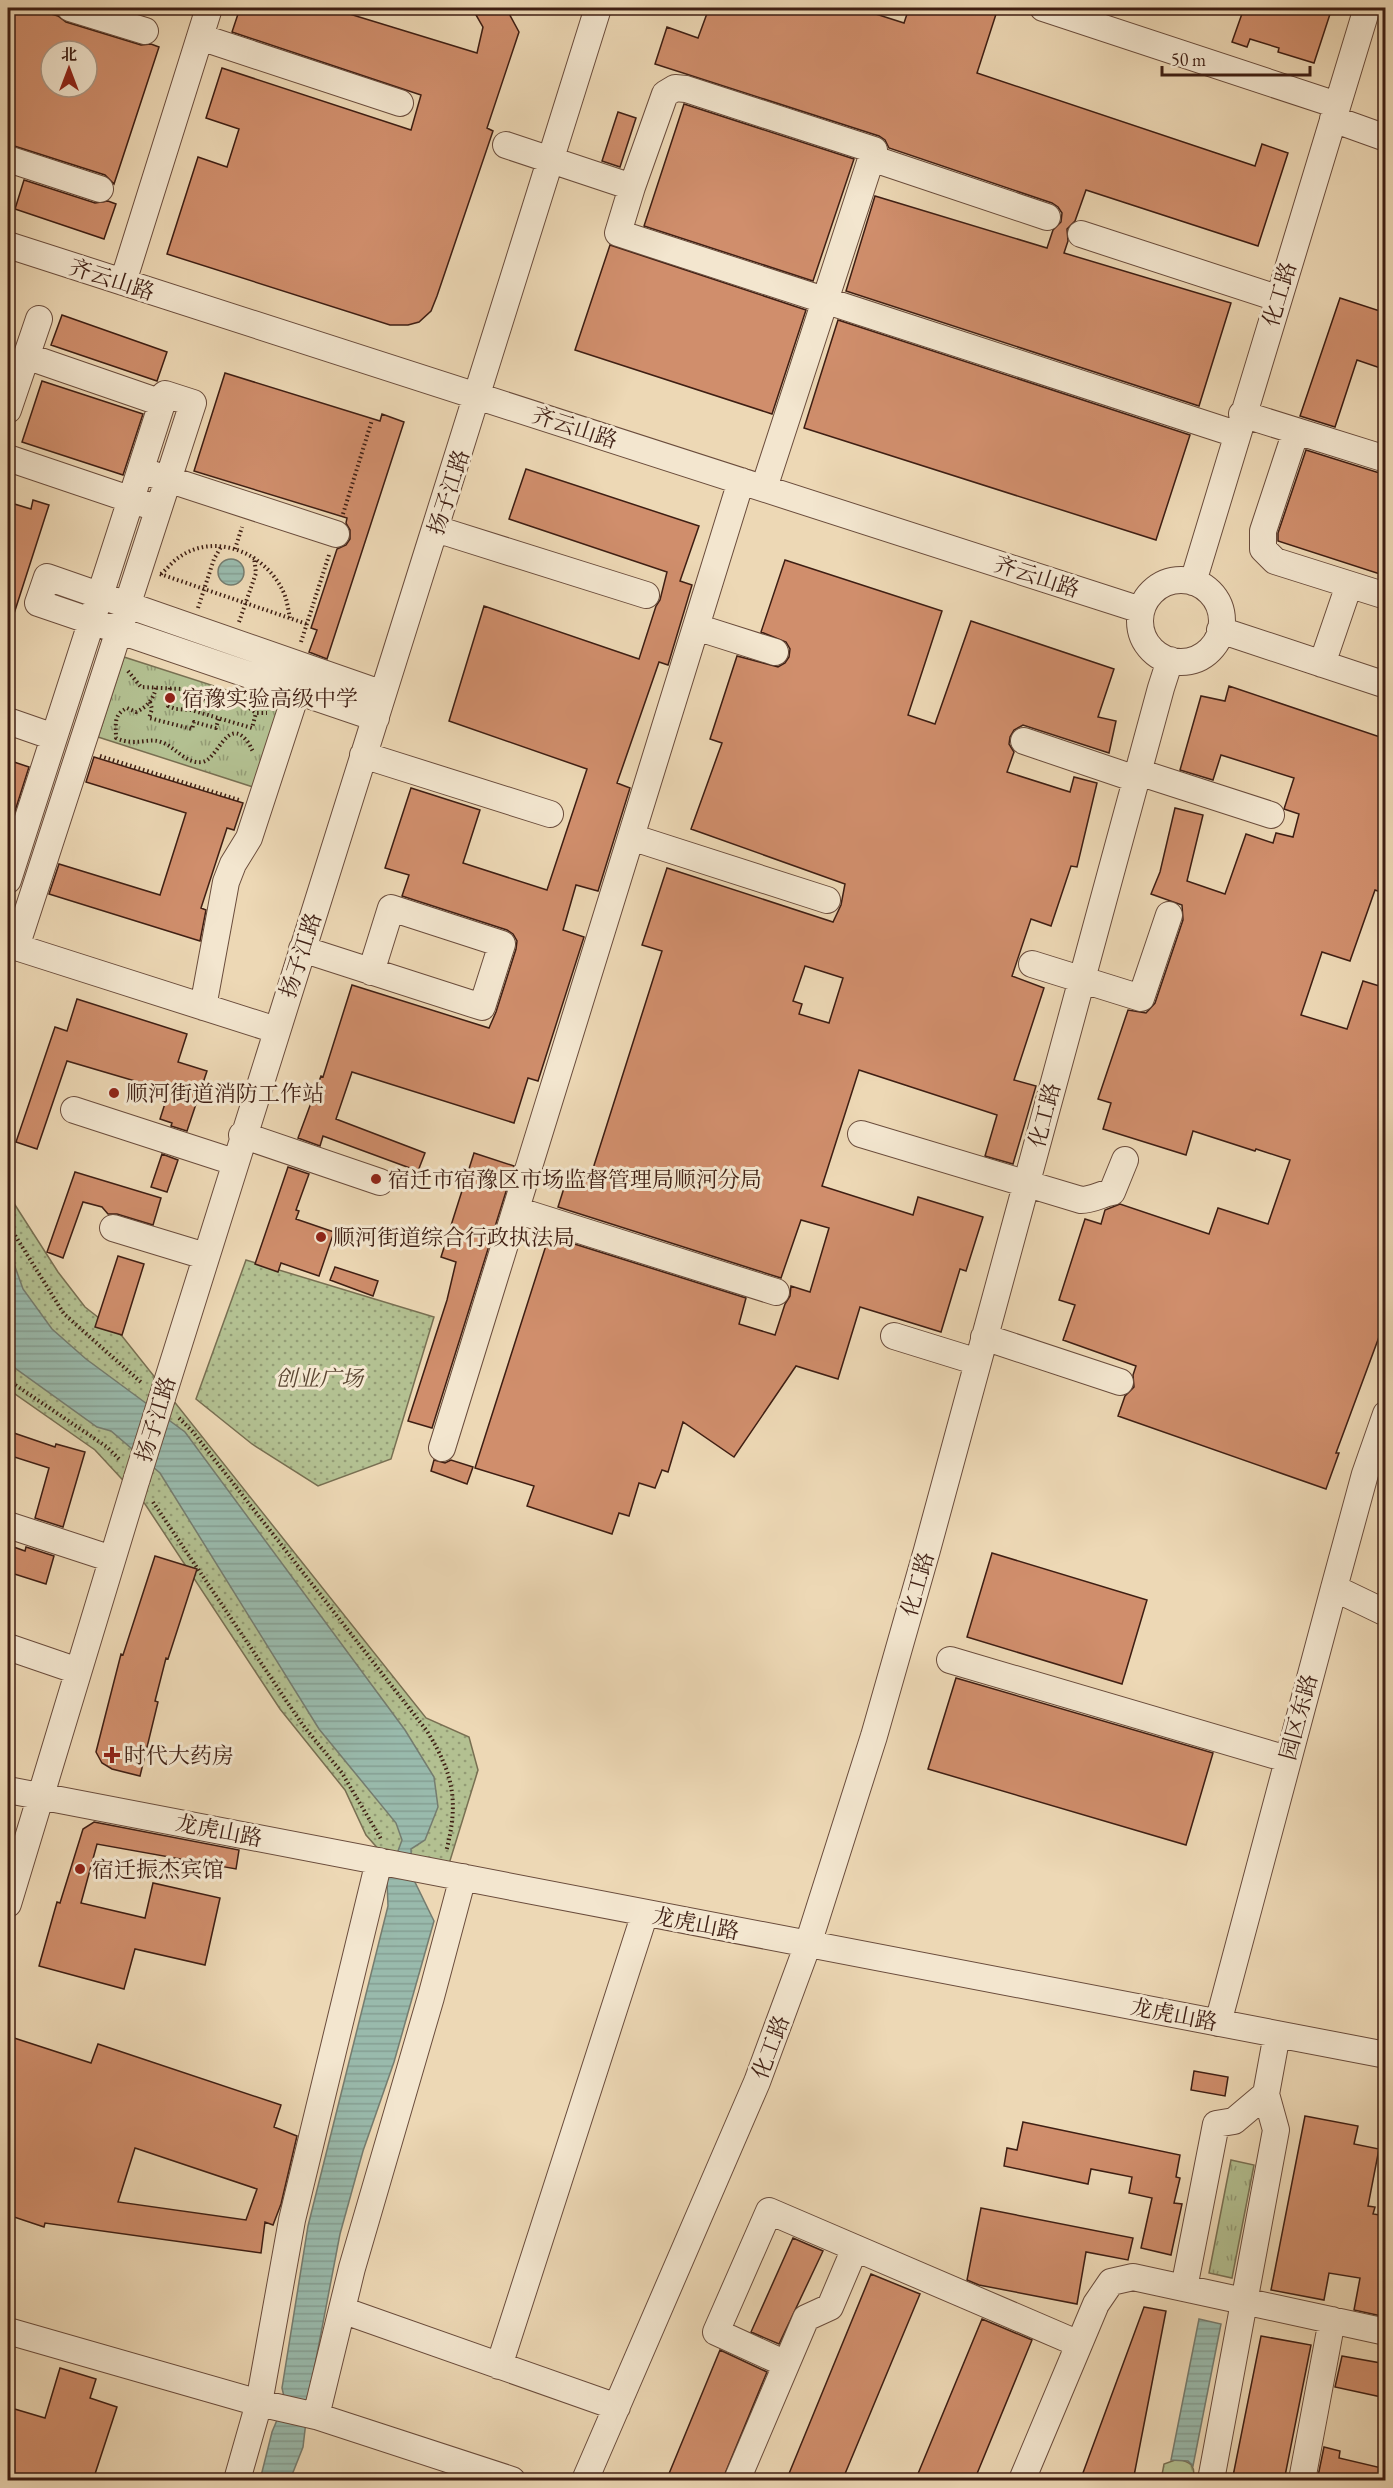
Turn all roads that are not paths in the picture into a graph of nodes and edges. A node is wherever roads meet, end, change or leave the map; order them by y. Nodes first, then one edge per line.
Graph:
1 (70, 8) edge
2 (209, 8) edge
3 (598, 8) edge
4 (1043, 8) edge
5 (1367, 8) edge
6 (145, 32) dead end
7 (200, 37) junction
8 (400, 103) dead end
9 (1335, 112) junction
10 (1386, 138) edge
11 (506, 145) dead end
12 (871, 158) junction
13 (8, 159) edge
14 (551, 160) junction
15 (632, 187) junction
16 (100, 189) dead end
17 (1047, 217) dead end
18 (1081, 234) dead end
19 (8, 245) edge
20 (123, 282) junction
21 (1277, 298) junction
22 (824, 302) junction
23 (39, 319) dead end
24 (26, 356) junction
25 (478, 395) junction
26 (162, 403) junction
27 (8, 410) edge
28 (1239, 424) junction
29 (1296, 431) junction
30 (8, 458) edge
31 (1386, 459) edge
32 (140, 470) junction
33 (168, 479) junction
34 (752, 485) junction
35 (131, 500) junction
36 (158, 509) junction
37 (436, 529) junction
38 (336, 534) dead end
39 (1192, 582) junction
40 (1349, 585) junction
41 (646, 595) dead end
42 (99, 596) junction
43 (1386, 596) edge
44 (127, 605) junction
45 (1141, 610) junction
46 (92, 620) junction
47 (696, 627) junction
48 (1220, 630) junction
49 (115, 642) junction
50 (776, 652) dead end
51 (1170, 660) junction
52 (1322, 664) junction
53 (1386, 685) edge
54 (383, 694) junction
55 (294, 700) junction
56 (375, 718) junction
57 (8, 721) edge
58 (54, 737) junction
59 (1024, 741) dead end
60 (363, 755) junction
61 (1137, 776) junction
62 (550, 814) dead end
63 (1271, 815) dead end
64 (631, 837) junction
65 (8, 880) edge
66 (827, 900) dead end
67 (1169, 915) dead end
68 (12, 939) edge
69 (302, 949) junction
70 (1032, 964) dead end
71 (371, 972) junction
72 (1082, 980) junction
73 (203, 1007) junction
74 (276, 1030) junction
75 (74, 1110) dead end
76 (861, 1134) dead end
77 (242, 1135) junction
78 (1125, 1160) dead end
79 (234, 1162) junction
80 (380, 1182) dead end
81 (1026, 1183) junction
82 (516, 1210) junction
83 (113, 1228) dead end
84 (205, 1256) junction
85 (776, 1292) dead end
86 (894, 1336) dead end
87 (984, 1337) junction
88 (978, 1362) junction
89 (1120, 1382) dead end
90 (1386, 1414) edge
91 (442, 1448) dead end
92 (8, 1525) edge
93 (112, 1559) junction
94 (1334, 1588) junction
95 (1386, 1613) edge
96 (8, 1647) edge
97 (950, 1660) dead end
98 (78, 1671) junction
99 (1287, 1759) junction
100 (8, 1790) edge
101 (40, 1795) junction
102 (379, 1861) junction
103 (451, 1875) junction
104 (8, 1904) edge
105 (645, 1913) junction
106 (808, 1944) junction
107 (1218, 2023) junction
108 (1277, 2034) junction
109 (1386, 2055) edge
110 (1266, 2094) junction
111 (855, 2248) junction
112 (1184, 2288) junction
113 (1243, 2301) junction
114 (342, 2310) junction
115 (1332, 2320) junction
116 (8, 2331) edge
117 (1386, 2332) edge
118 (1079, 2344) junction
119 (786, 2364) junction
120 (500, 2366) junction
121 (259, 2403) junction
122 (617, 2407) junction
123 (316, 2416) junction
124 (237, 2481) edge
125 (512, 2481) edge
126 (585, 2481) edge
127 (737, 2481) edge
128 (1022, 2481) edge
129 (1211, 2481) edge
130 (1302, 2481) edge

1 - 6 street
2 - 7 street
3 - 14 street, 扬子江路
4 - 9 street
5 - 9 street, 化工路
7 - 8 street
7 - 20 street
9 - 10 street
9 - 21 street, 化工路
11 - 14 street
12 - 15 street
12 - 17 street
12 - 22 street
13 - 16 street
14 - 15 street
14 - 25 street, 扬子江路
15 - 22 street
18 - 21 street
19 - 20 street, 齐云山路
20 - 25 street, 齐云山路
21 - 28 street, 化工路
22 - 28 street
22 - 34 street
23 - 24 street
24 - 26 street
24 - 27 street
25 - 34 street, 齐云山路
25 - 37 street, 扬子江路
26 - 32 street
26 - 33 street
28 - 29 street
28 - 39 street, 化工路
29 - 31 street
29 - 40 street
30 - 35 street
32 - 33 street
32 - 35 street
33 - 36 street
33 - 38 street
34 - 45 street, 齐云山路
34 - 47 street
35 - 36 street
35 - 42 street
36 - 44 street
37 - 41 street
37 - 54 street, 扬子江路
39 - 45 street
39 - 48 street
40 - 43 street
40 - 52 street
42 - 44 street
42 - 46 street
42 - 46 street
44 - 49 street
44 - 54 street
45 - 51 street
46 - 49 street
46 - 58 street
47 - 50 street
47 - 64 street
48 - 51 street
48 - 52 street
49 - 55 street
49 - 68 street
51 - 61 street, 化工路
52 - 53 street
54 - 56 street, 扬子江路
55 - 56 street
55 - 73 street
56 - 60 street, 扬子江路
57 - 58 street
58 - 65 street
59 - 61 street
60 - 62 street
60 - 69 street, 扬子江路
61 - 63 street
61 - 72 street, 化工路
64 - 66 street
64 - 82 street
67 - 72 street
68 - 73 street
69 - 71 street
69 - 74 street, 扬子江路
70 - 72 street
71 - 71 street
72 - 81 street, 化工路
73 - 74 street
74 - 77 street, 扬子江路
75 - 79 street
76 - 81 street
77 - 79 street, 扬子江路
77 - 80 street
78 - 81 street
79 - 84 street, 扬子江路
81 - 87 street, 化工路
82 - 85 street
82 - 91 street
83 - 84 street
84 - 93 street, 扬子江路, bridge
86 - 88 street
87 - 88 street, 化工路
87 - 89 street
88 - 106 street, 化工路
90 - 94 street, 园区东路
92 - 93 street
93 - 98 street, 扬子江路
94 - 95 street
94 - 99 street, 园区东路
96 - 98 street
97 - 99 street
98 - 101 street, 扬子江路
99 - 107 street, 园区东路
100 - 101 street, 龙虎山路
101 - 102 street, 龙虎山路
101 - 104 street, 扬子江路
102 - 103 street, 龙虎山路
102 - 121 street
103 - 105 street, 龙虎山路
103 - 114 street
105 - 106 street, 龙虎山路
105 - 120 street
106 - 107 street, 龙虎山路
106 - 122 street, 化工路
107 - 108 street, 龙虎山路
108 - 109 street, 龙虎山路
108 - 110 street
110 - 112 street
110 - 113 street
111 - 118 street
111 - 119 street
111 - 119 street
112 - 113 street
112 - 118 street
113 - 115 street
113 - 129 street
114 - 120 street
114 - 123 street
115 - 117 street
115 - 130 street
116 - 121 street
118 - 128 street
119 - 127 street
120 - 122 street
121 - 123 street
121 - 124 street
122 - 126 street, 化工路
123 - 125 street

